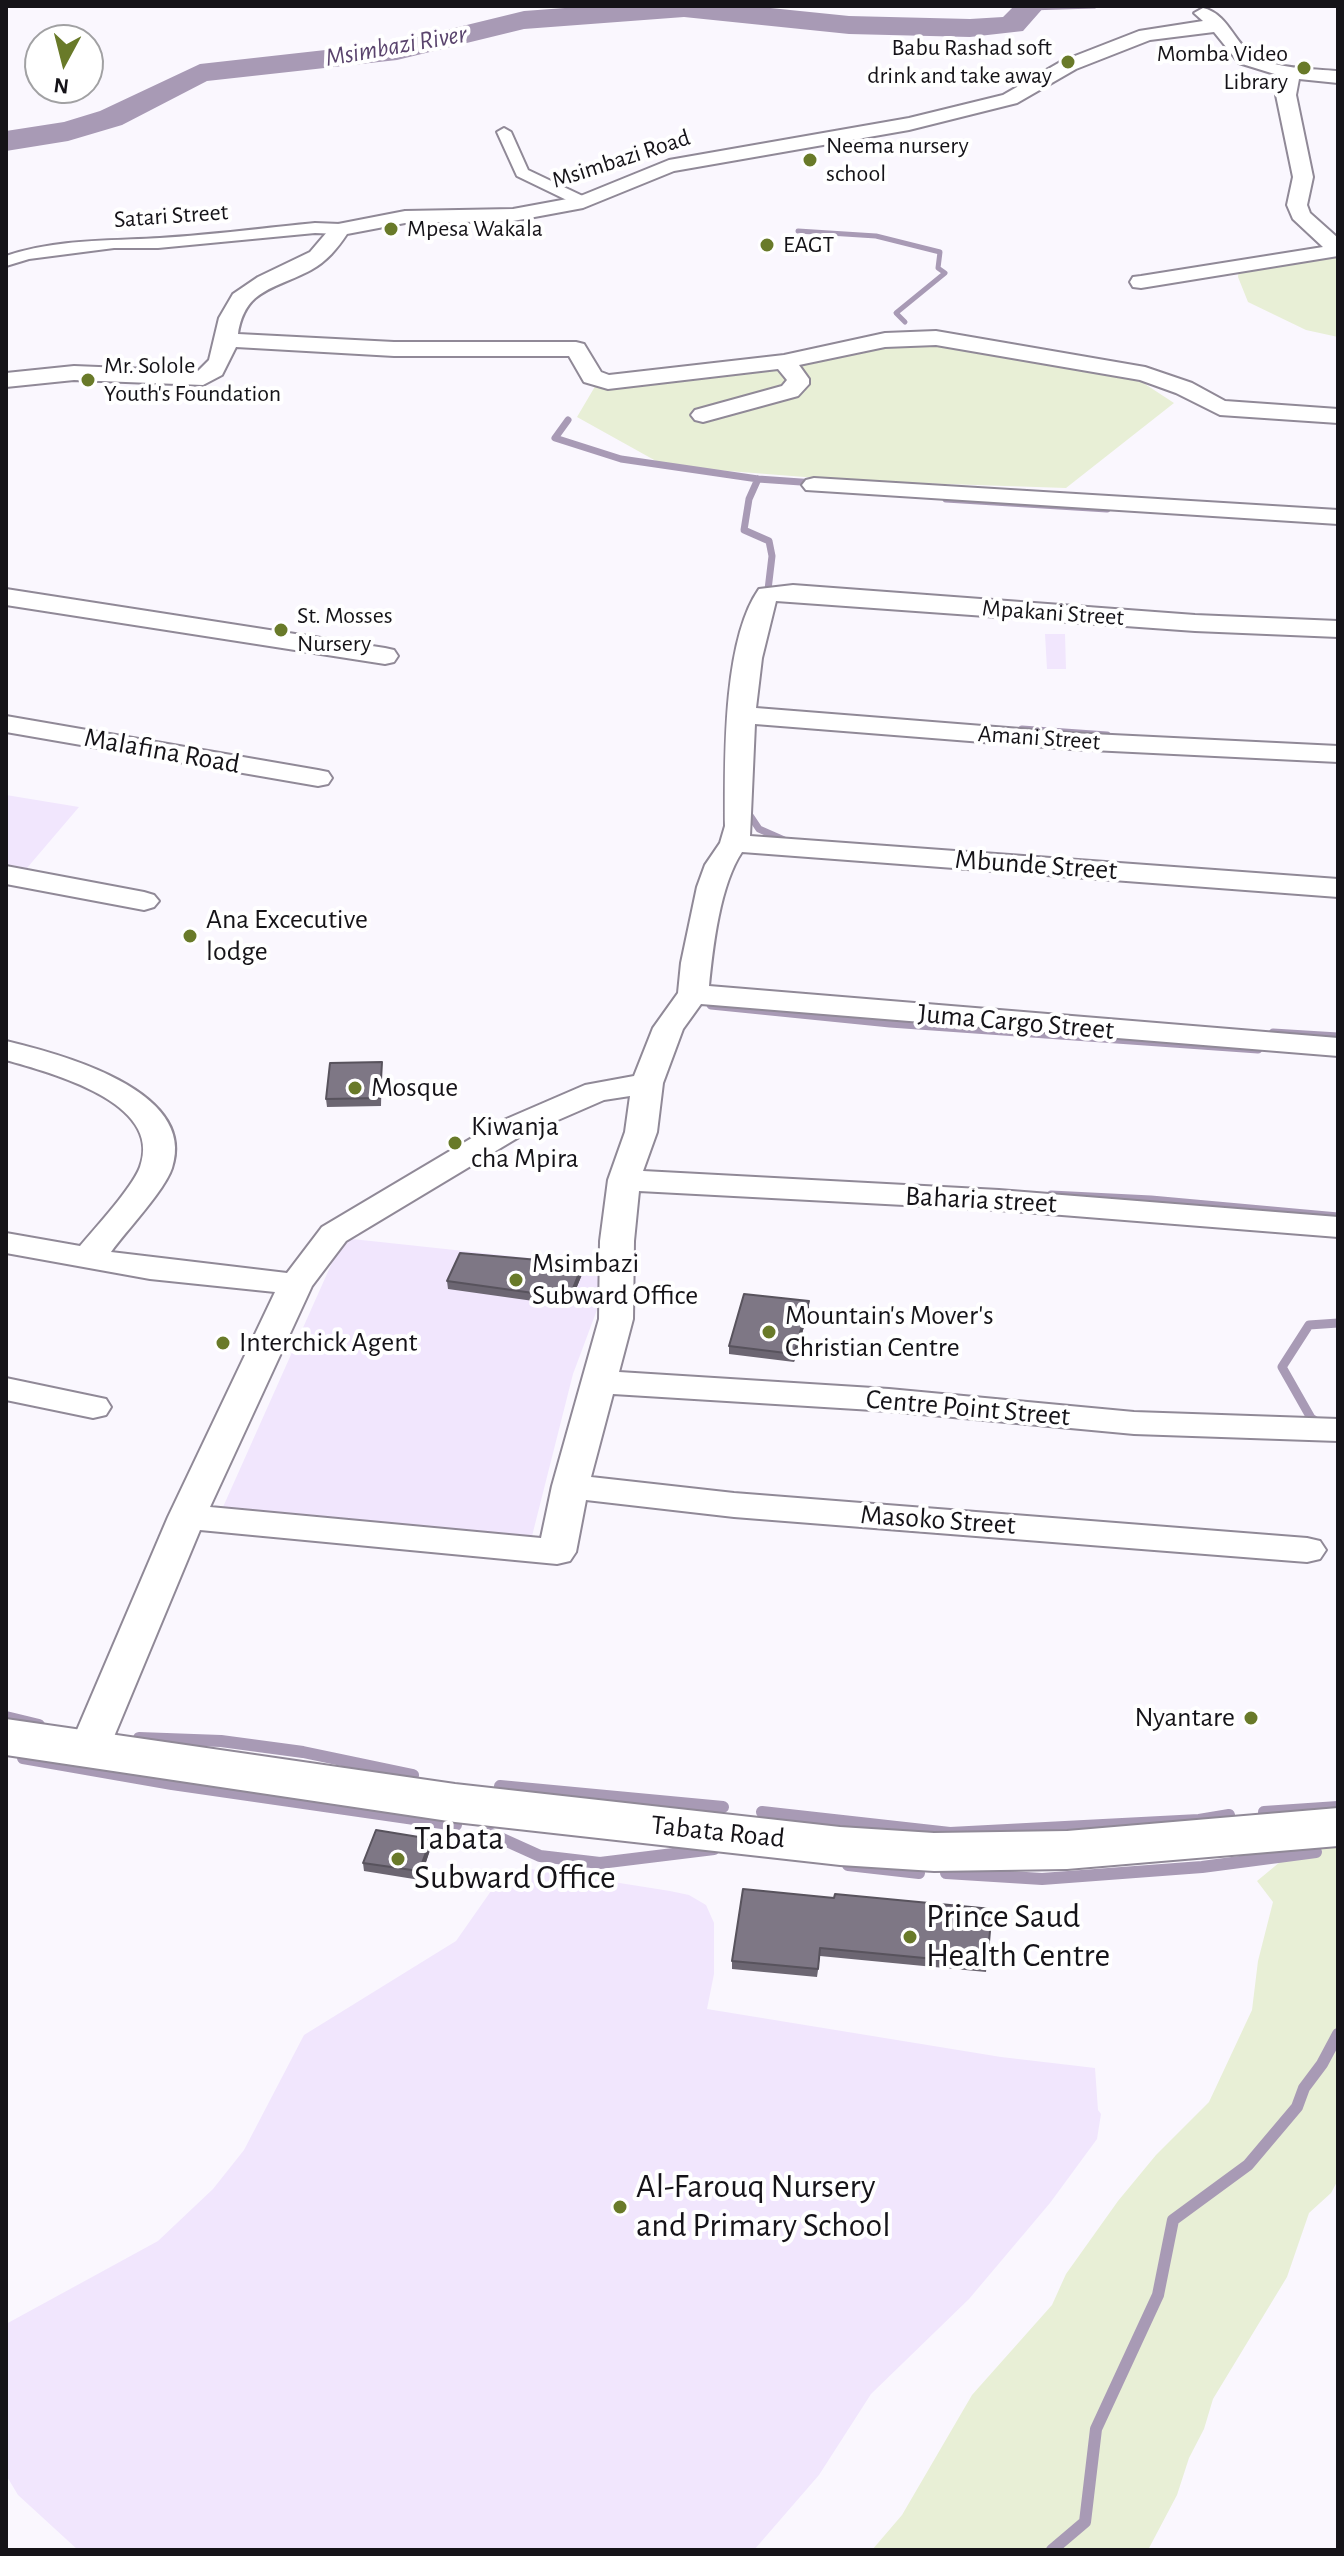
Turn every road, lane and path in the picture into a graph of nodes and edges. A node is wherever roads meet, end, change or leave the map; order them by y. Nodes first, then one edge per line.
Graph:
1 (1184, 6) edge
2 (1217, 26) junction
3 (1291, 73) junction
4 (1338, 77) edge
5 (504, 132) dead end
6 (583, 202) junction
7 (340, 229) junction
8 (1338, 250) edge
9 (6, 261) edge
10 (1141, 282) dead end
11 (229, 340) junction
12 (784, 362) junction
13 (6, 380) edge
14 (703, 415) dead end
15 (1338, 416) edge
16 (814, 485) dead end
17 (1338, 517) edge
18 (6, 597) edge
19 (1338, 629) edge
20 (385, 656) dead end
21 (740, 715) junction
22 (6, 724) edge
23 (1338, 754) edge
24 (318, 778) dead end
25 (734, 843) junction
26 (6, 875) edge
27 (1338, 888) edge
28 (144, 901) dead end
29 (693, 994) junction
30 (1338, 1047) edge
31 (6, 1050) edge
32 (647, 1083) junction
33 (624, 1180) junction
34 (1338, 1227) edge
35 (6, 1243) edge
36 (88, 1259) junction
37 (296, 1284) junction
38 (598, 1382) junction
39 (6, 1389) edge
40 (93, 1407) dead end
41 (1338, 1430) edge
42 (570, 1486) junction
43 (187, 1517) junction
44 (1307, 1550) dead end
45 (6, 1737) edge
46 (88, 1751) junction
47 (1338, 1827) edge

1 - 2 street
2 - 3 street
2 - 6 street, Msimbazi Road
3 - 4 street
3 - 8 street
5 - 6 street
6 - 7 street, Msimbazi Road
7 - 9 street, Satari Street
7 - 11 street
8 - 10 street
11 - 12 street
11 - 13 street
12 - 14 street
12 - 15 street
16 - 17 street
18 - 20 street
19 - 21 street, Mpakani Street
21 - 23 street, Amani Street
21 - 25 street
22 - 24 street, Malafina Road
25 - 27 street, Mbunde Street
25 - 29 street
26 - 28 street
29 - 30 street, Juma Cargo Street
29 - 32 street
31 - 36 street
32 - 33 street
32 - 37 street
33 - 34 street, Baharia street
33 - 38 street
35 - 36 street
36 - 37 street
37 - 43 street
38 - 41 street, Centre Point Street
38 - 42 street
39 - 40 street
42 - 43 street
42 - 44 street, Masoko Street
43 - 46 street
45 - 46 main road, Tabata Road
46 - 47 main road, Tabata Road

